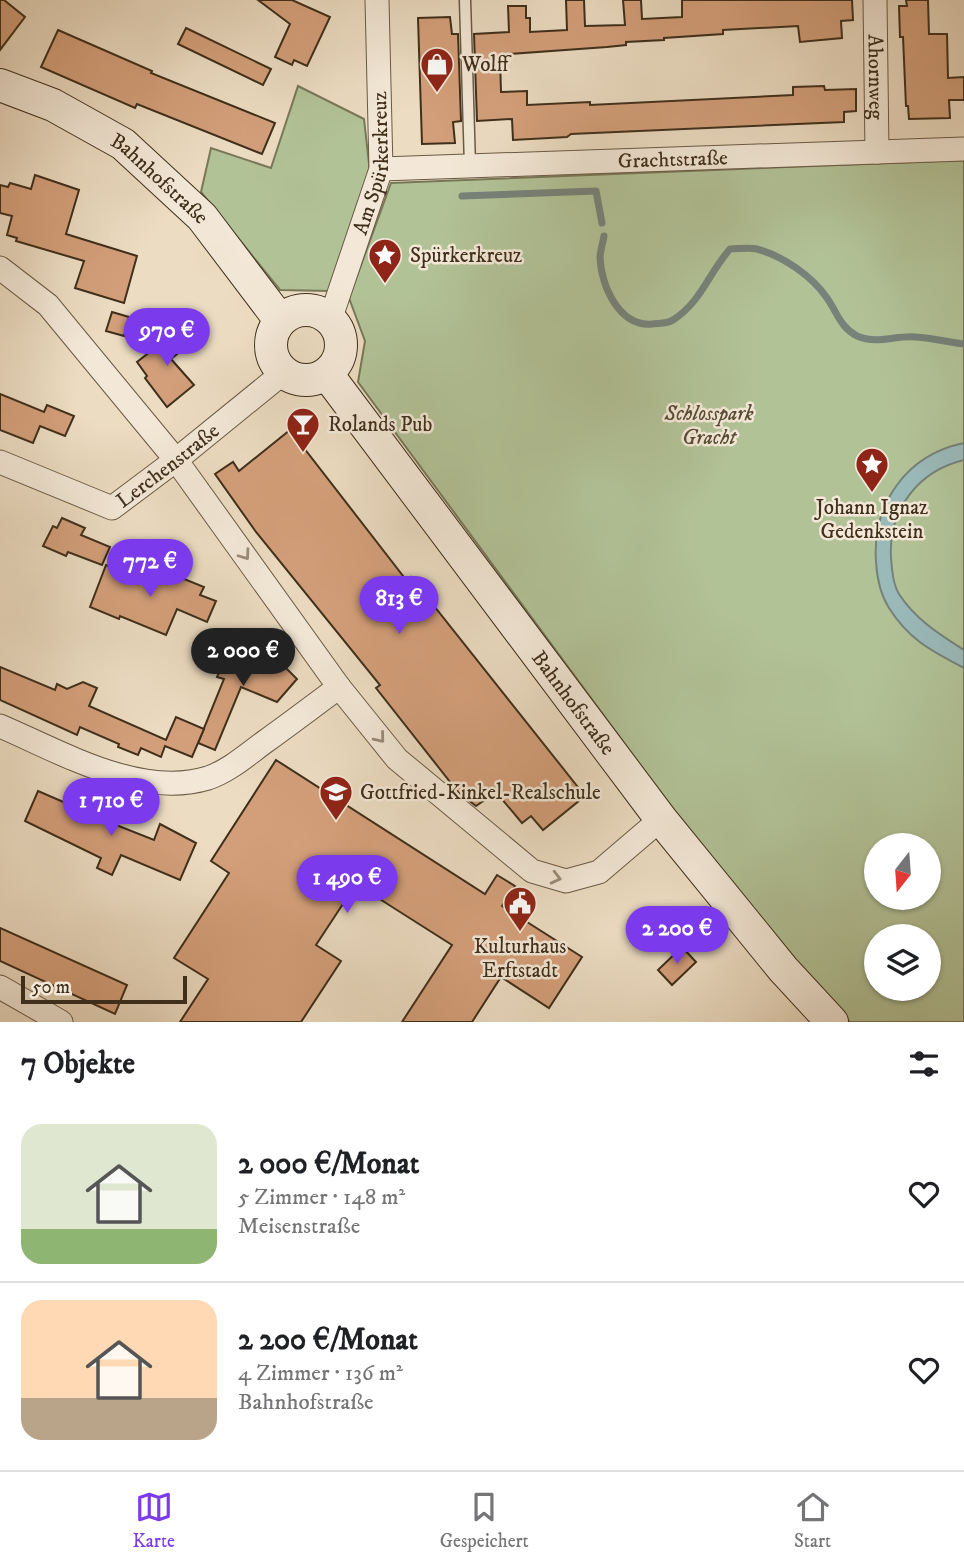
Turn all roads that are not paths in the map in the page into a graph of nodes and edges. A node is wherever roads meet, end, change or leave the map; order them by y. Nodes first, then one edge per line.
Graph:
1 (377, 0) edge
2 (465, 0) edge
3 (875, 0) edge
4 (0, 85) edge
5 (964, 149) edge
6 (877, 152) junction
7 (470, 166) junction
8 (381, 169) junction
9 (0, 268) edge
10 (280, 320) junction
11 (330, 320) junction
12 (283, 373) junction
13 (327, 373) junction
14 (176, 460) junction
15 (0, 462) edge
16 (339, 687) junction
17 (0, 726) edge
18 (662, 819) junction
19 (0, 987) edge
20 (61, 1022) edge
21 (832, 1022) edge

1 - 8 street, Am Spürkerkreuz
2 - 7 lane
3 - 6 street, Ahornweg
4 - 10 street, Bahnhofstraße
5 - 6 street, Grachtstraße
6 - 7 street, Grachtstraße
7 - 8 street, Grachtstraße
8 - 11 street, Am Spürkerkreuz
9 - 14 street
10 - 11 street
10 - 12 street
11 - 13 street
12 - 13 street
12 - 14 street, Lerchenstraße
13 - 18 street, Bahnhofstraße
14 - 15 street, Lerchenstraße
14 -> 16 street
16 - 17 street
16 -> 18 street
18 - 21 street, Bahnhofstraße
19 - 20 street

